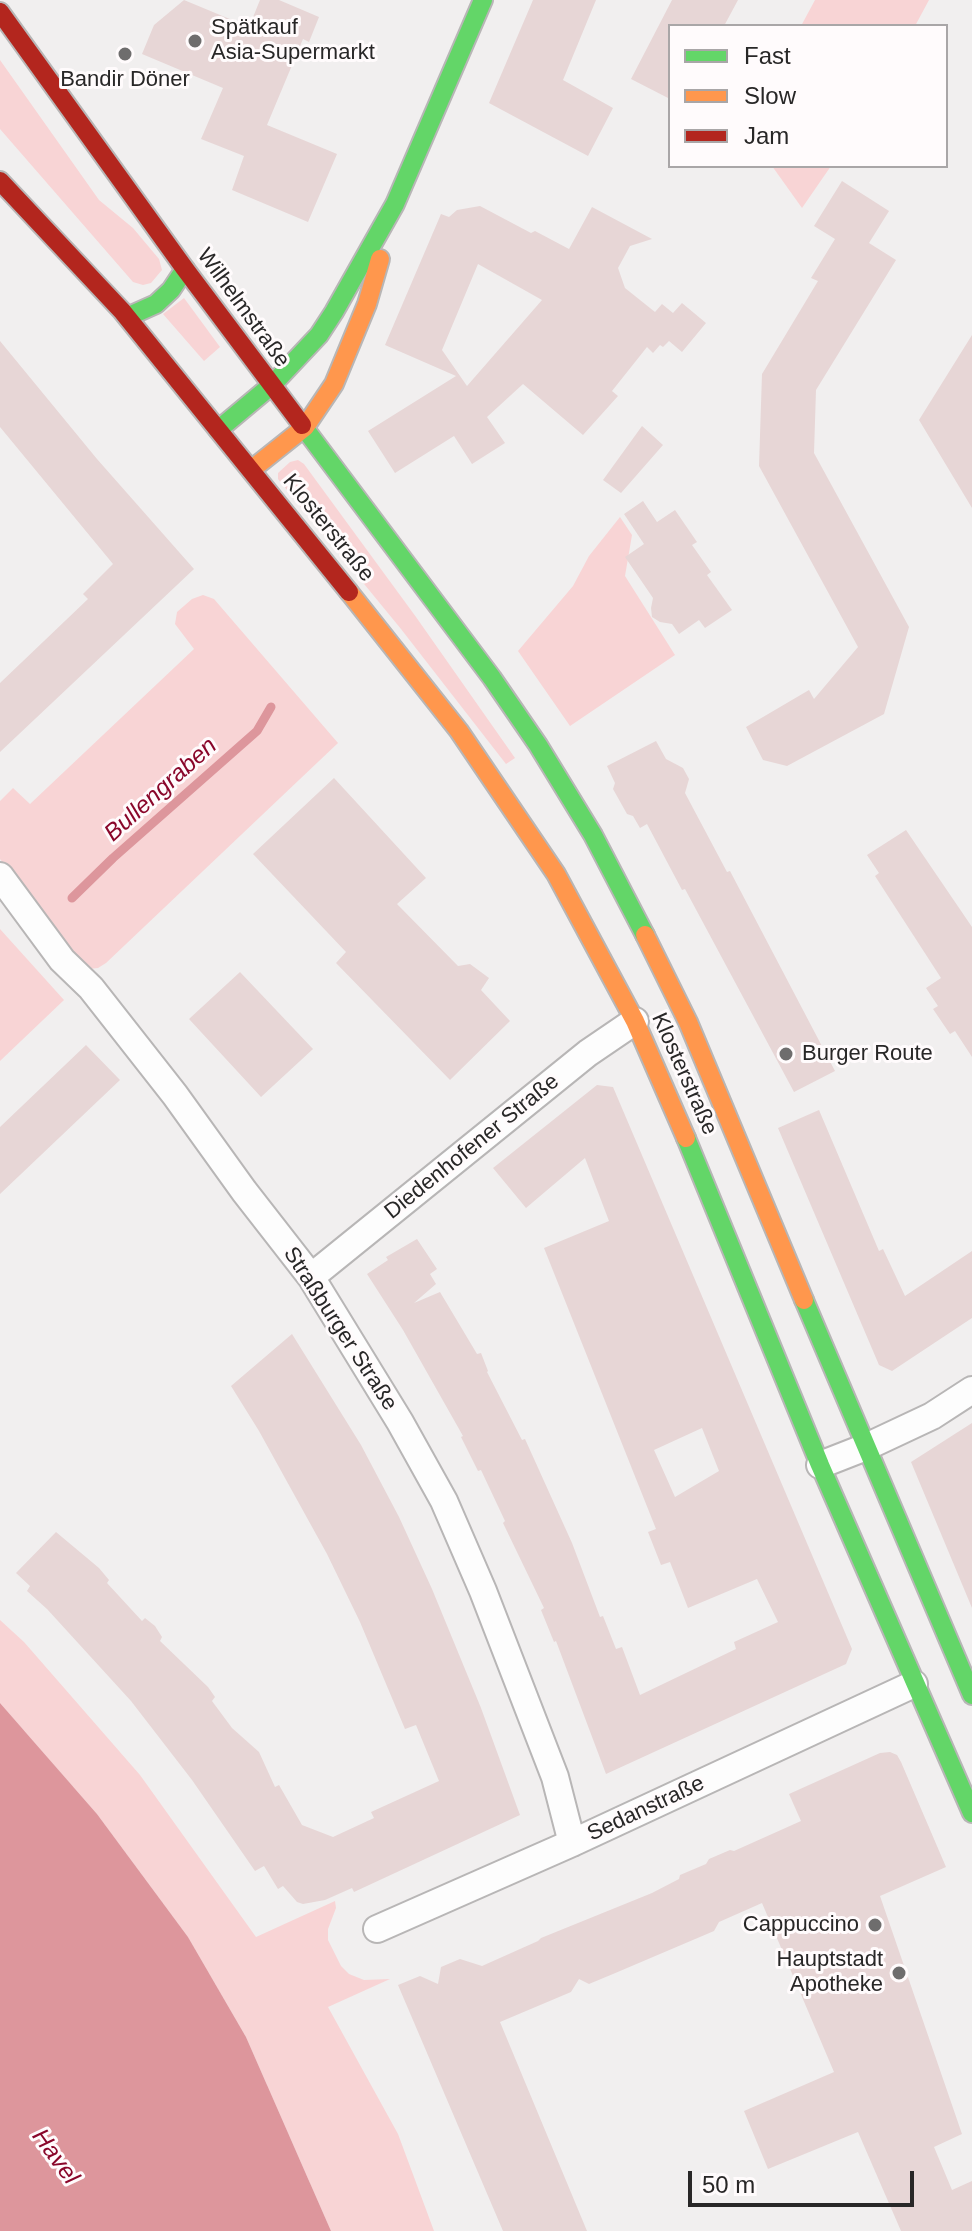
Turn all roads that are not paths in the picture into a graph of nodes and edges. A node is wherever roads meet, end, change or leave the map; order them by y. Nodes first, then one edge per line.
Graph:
1 (483, 0) edge
2 (0, 12) edge
3 (0, 181) edge
4 (395, 204) junction
5 (185, 269) junction
6 (127, 317) junction
7 (273, 384) junction
8 (305, 427) junction
9 (218, 430) junction
10 (251, 470) junction
11 (0, 876) edge
12 (635, 1021) junction
13 (311, 1277) junction
14 (972, 1390) edge
15 (866, 1447) junction
16 (820, 1465) junction
17 (914, 1684) junction
18 (972, 1695) edge
19 (972, 1813) edge
20 (572, 1843) junction
21 (377, 1929) dead end

1 - 4 main road
2 - 5 main road, Wilhelmstraße
3 - 6 main road
4 - 7 main road
4 - 8 main road
5 - 6 main road
5 - 7 main road, Wilhelmstraße
6 - 9 main road
7 - 8 main road, Klosterstraße
7 - 9 main road, Wilhelmstraße
8 - 10 main road
8 - 15 main road, Klosterstraße
9 - 10 main road, Klosterstraße
10 - 12 main road, Klosterstraße
11 - 13 street, Straßburger Straße
12 - 13 street, Diedenhofener Straße
12 - 16 main road, Klosterstraße
13 - 20 street, Straßburger Straße
14 - 15 street
15 - 16 street
15 - 18 main road, Klosterstraße
16 - 17 main road, Klosterstraße
17 - 19 main road, Klosterstraße
17 - 20 street, Sedanstraße
20 - 21 street, Sedanstraße

